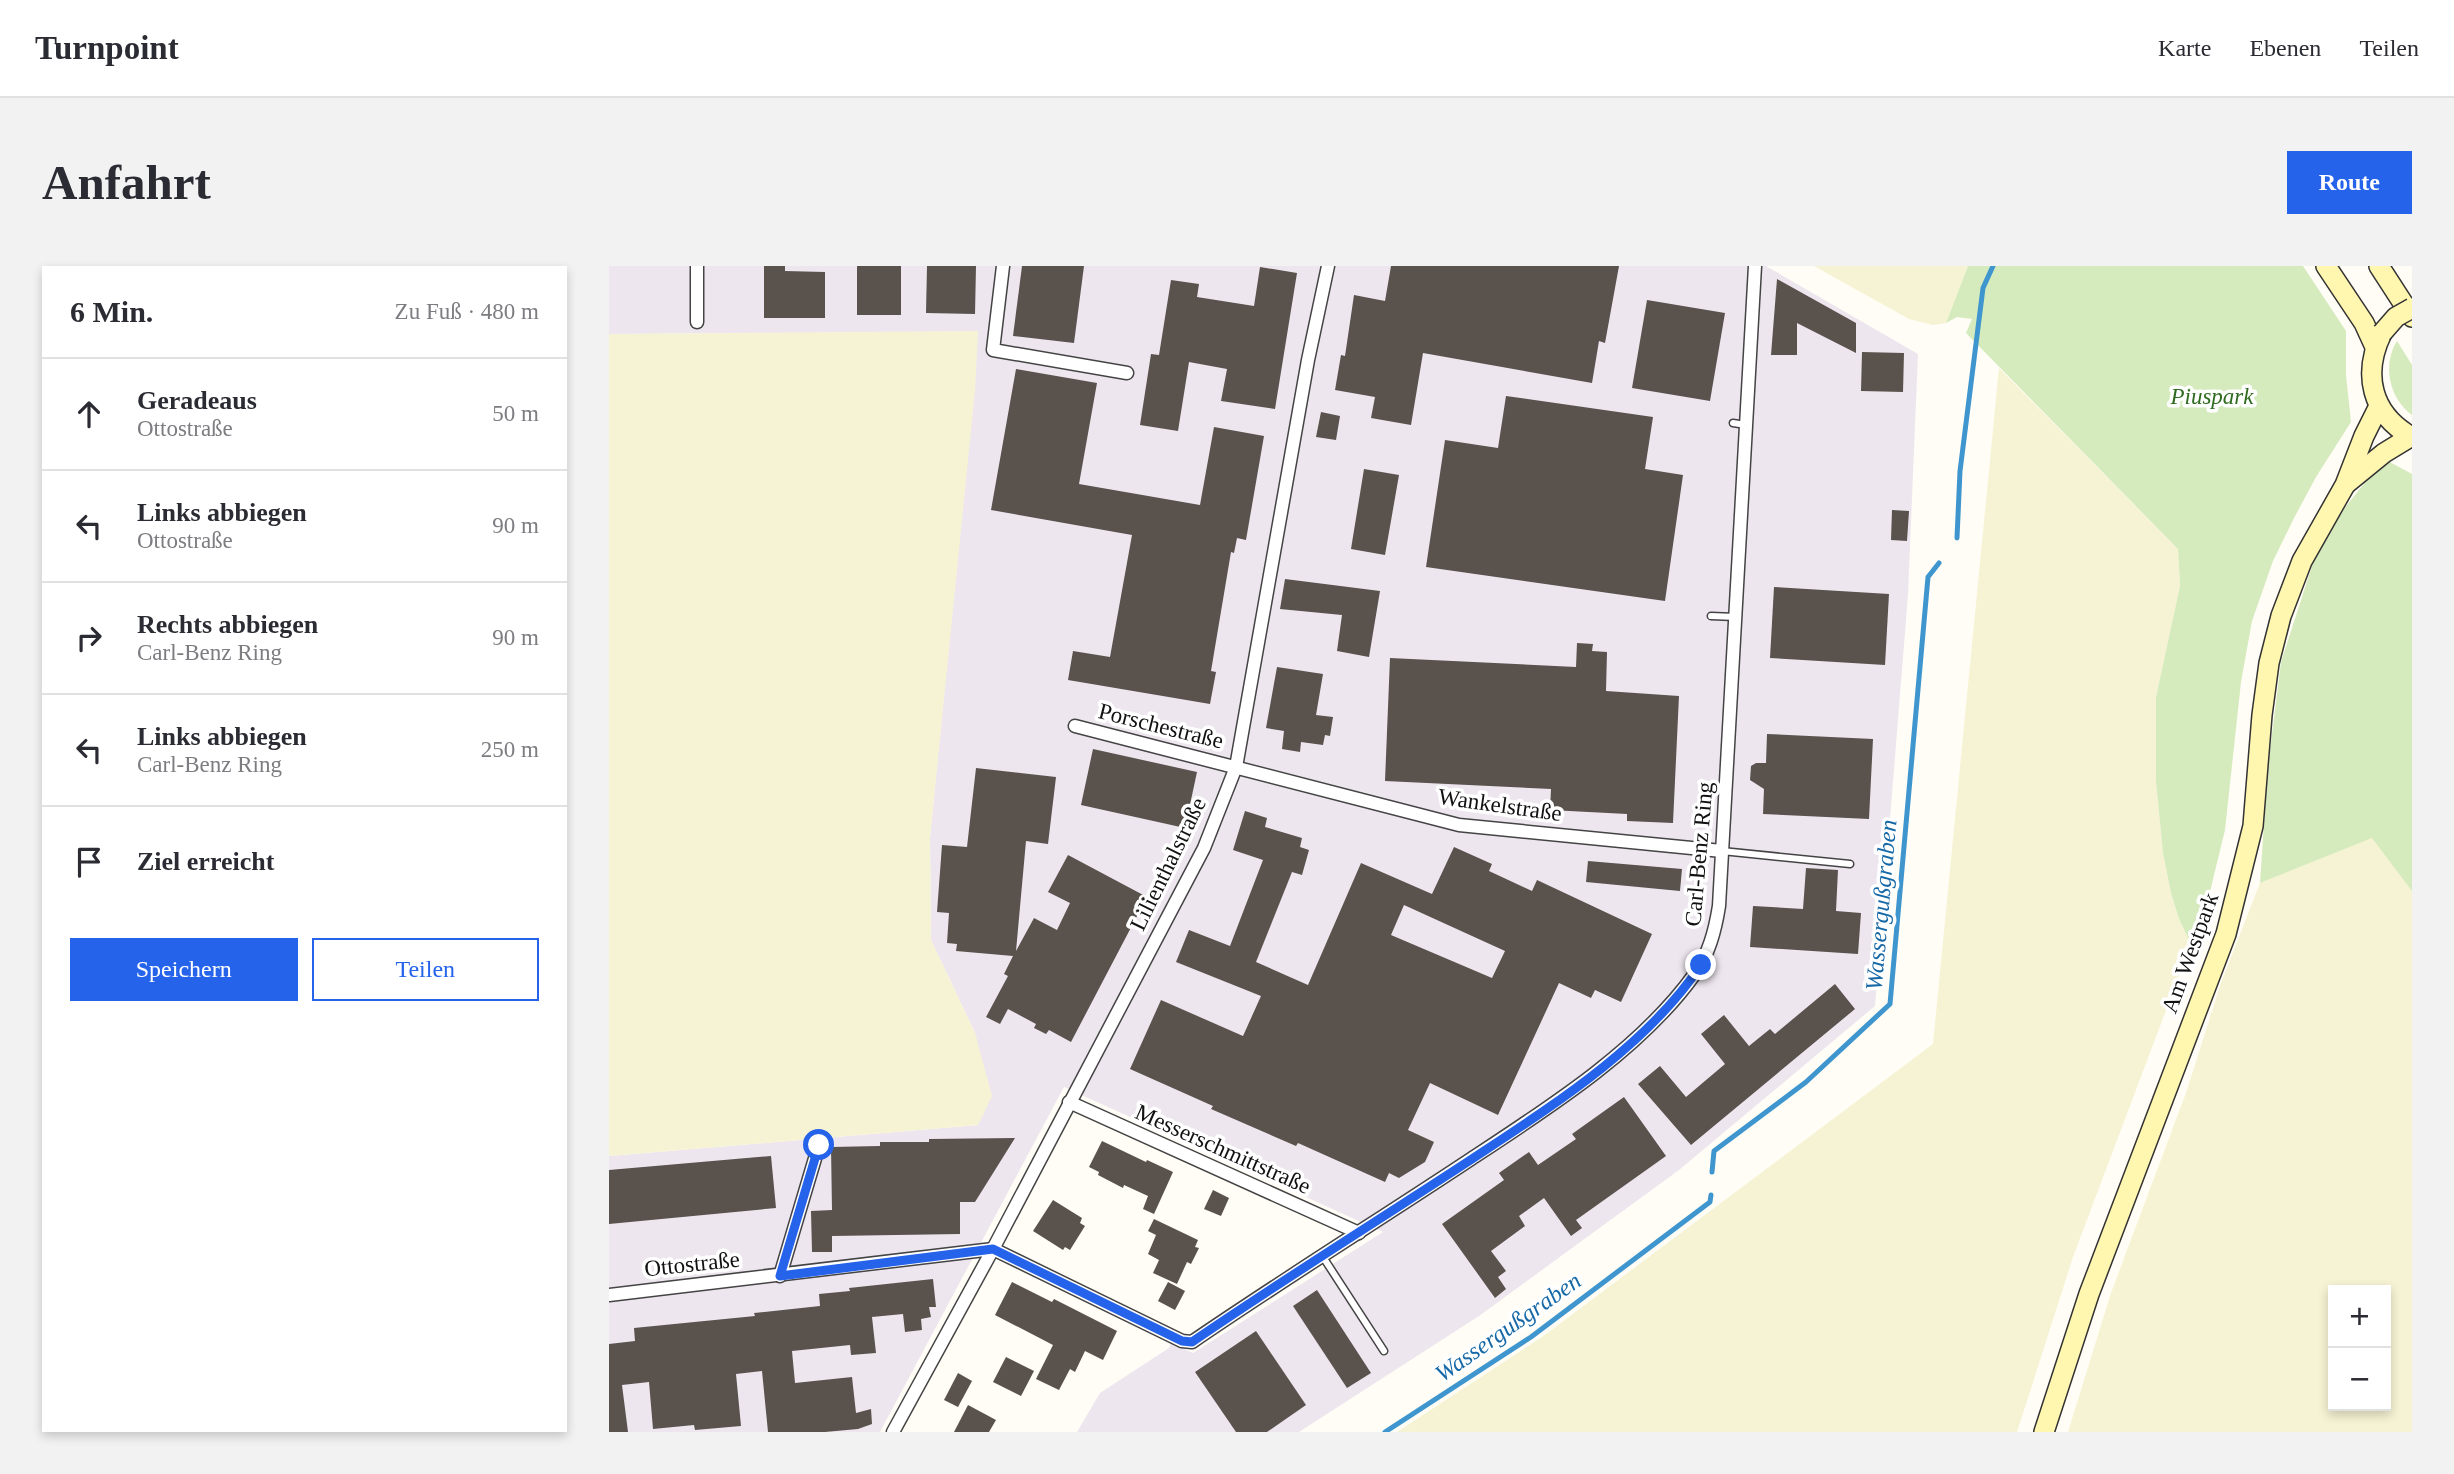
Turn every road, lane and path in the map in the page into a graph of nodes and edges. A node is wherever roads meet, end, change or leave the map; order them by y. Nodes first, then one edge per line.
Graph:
1 (697, 266) edge
2 (1003, 266) edge
3 (1328, 266) edge
4 (1755, 266) edge
5 (2326, 266) edge
6 (2379, 266) edge
7 (2412, 308) edge
8 (2412, 317) edge
9 (697, 322) dead end
10 (2379, 340) junction
11 (1128, 373) dead end
12 (2379, 406) junction
13 (1733, 423) dead end
14 (1748, 426) junction
15 (2411, 437) edge
16 (2345, 485) junction
17 (1711, 615) dead end
18 (1736, 617) junction
19 (1075, 726) dead end
20 (1236, 767) junction
21 (1722, 852) junction
22 (1850, 864) dead end
23 (1069, 1102) junction
24 (819, 1145) dead end
25 (1359, 1233) junction
26 (993, 1249) junction
27 (1323, 1257) junction
28 (780, 1276) junction
29 (609, 1295) edge
30 (1384, 1351) dead end
31 (898, 1430) edge
32 (2043, 1432) edge

1 - 9 street
2 - 11 street
3 - 20 street, Lilienthalstraße
4 - 14 street, Carl-Benz Ring
5 - 10 main road
6 - 8 main road
7 - 10 main road, bridge
10 - 12 main road
12 - 15 main road
12 - 16 main road, Am Westpark
13 - 14 lane
14 - 18 street, Carl-Benz Ring
15 - 16 main road, Am Westpark
16 - 32 main road, Am Westpark
17 - 18 lane
18 - 21 street, Carl-Benz Ring
19 - 20 street, Porschestraße
20 - 21 street, Wankelstraße
20 - 23 street, Lilienthalstraße
21 - 22 lane
21 - 25 street, Carl-Benz Ring
23 - 25 street, Messerschmittstraße
23 - 26 street, Lilienthalstraße
24 - 28 street
25 - 27 street, Carl-Benz Ring
26 - 27 street, Carl-Benz Ring
26 - 28 street, Ottostraße
26 - 31 street, Lilienthalstraße
27 - 30 lane
28 - 29 street, Ottostraße

